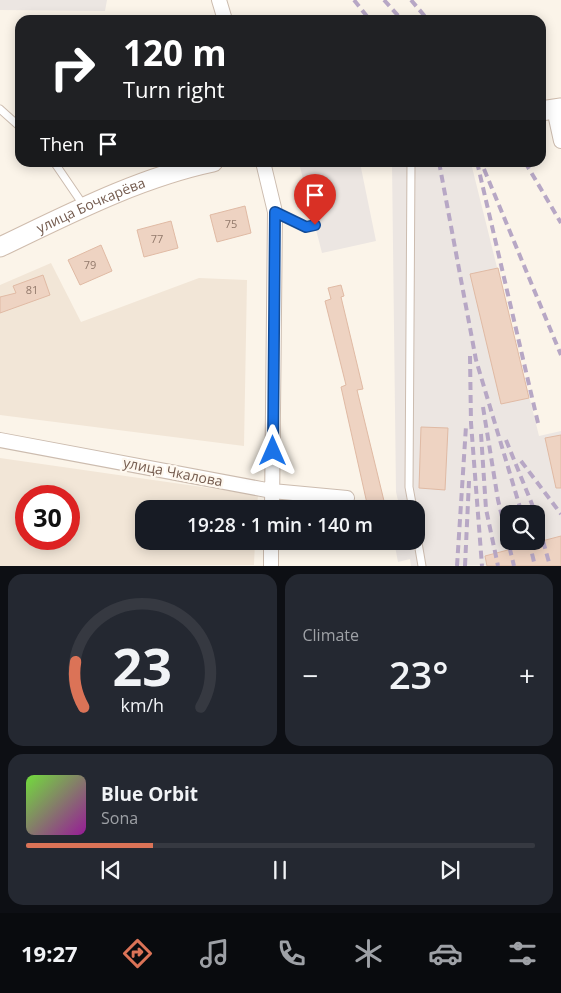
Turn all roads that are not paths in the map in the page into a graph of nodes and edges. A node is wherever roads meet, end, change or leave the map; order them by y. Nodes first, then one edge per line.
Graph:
1 (219, 0) edge
2 (224, 15) edge
3 (0, 109) edge
4 (552, 109) edge
5 (15, 122) edge
6 (561, 141) edge
7 (57, 167) edge
8 (189, 167) edge
9 (264, 167) edge
10 (411, 167) edge
11 (84, 206) junction
12 (275, 212) junction
13 (315, 225) dead end
14 (0, 246) edge
15 (0, 440) edge
16 (272, 491) junction
17 (347, 498) dead end
18 (272, 500) edge
19 (411, 500) edge
20 (271, 550) edge
21 (419, 550) edge
22 (271, 566) edge
23 (422, 566) edge

1 - 2 street
3 - 5 lane
4 - 6 street
7 - 11 lane
8 - 11 street, улица Бочкарёва
9 - 12 street
10 - 19 lane
11 - 14 street, улица Бочкарёва
12 - 13 lane
12 - 16 street
15 - 16 street, улица Чкалова
16 - 17 street, улица Чкалова
16 - 18 street
20 - 22 street
21 - 23 lane

